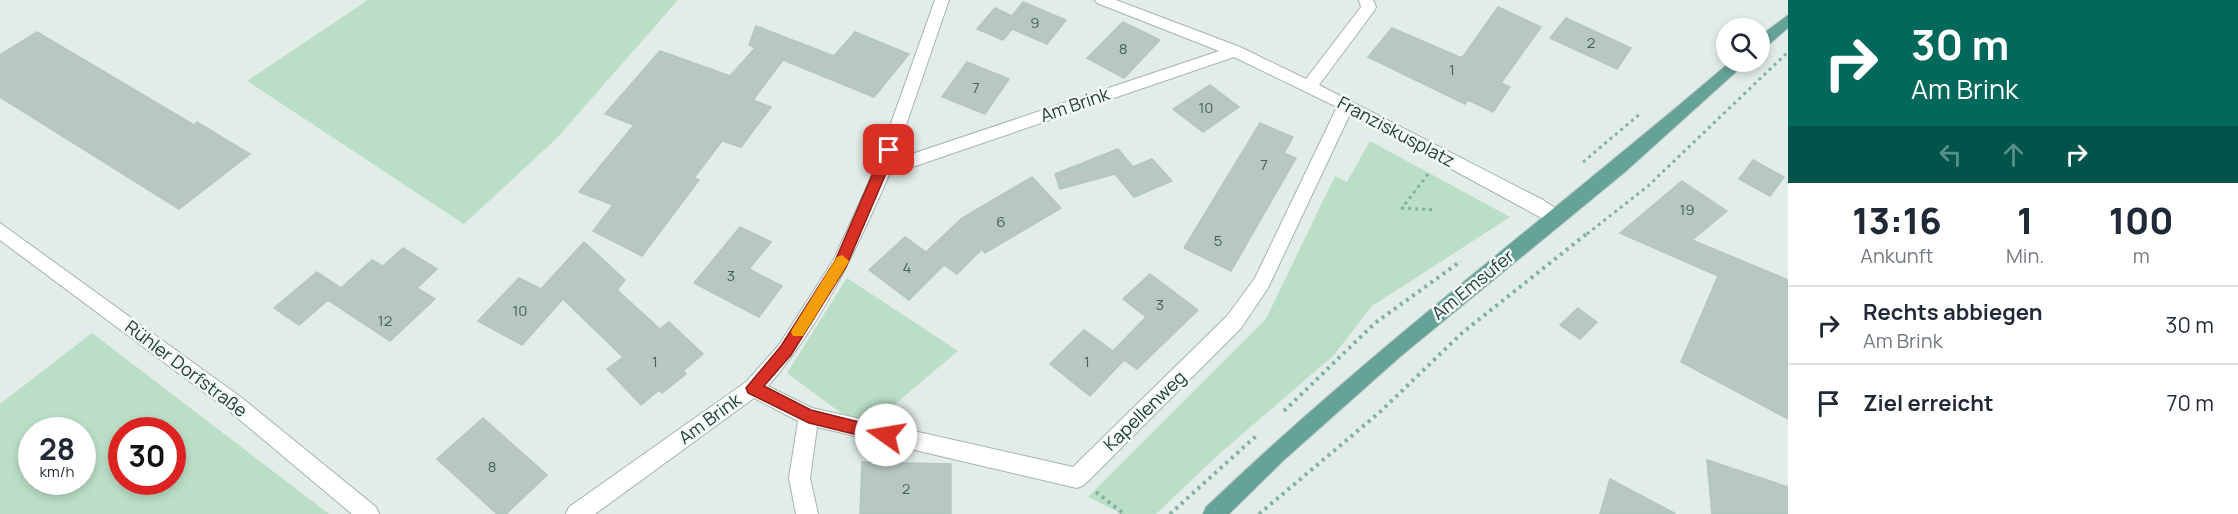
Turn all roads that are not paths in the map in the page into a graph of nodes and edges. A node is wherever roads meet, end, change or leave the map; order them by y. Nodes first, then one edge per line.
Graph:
1 (942, 0) edge
2 (1102, 0) edge
3 (1366, 0) edge
4 (1788, 20) edge
5 (1770, 35) edge
6 (1235, 51) junction
7 (1728, 72) edge
8 (1309, 87) junction
9 (1346, 105) junction
10 (882, 171) junction
11 (1555, 217) junction
12 (0, 230) edge
13 (753, 388) junction
14 (809, 416) junction
15 (368, 514) edge
16 (577, 514) edge
17 (807, 514) edge
18 (1214, 514) edge

1 - 10 street, Am Brink
2 - 6 street, Franziskusplatz
3 - 8 street
4 - 5 main road
6 - 8 street, Franziskusplatz
6 - 10 street, Am Brink
7 - 11 main road, Am Emsufer
8 - 9 street, Franziskusplatz
9 - 11 street, Franziskusplatz
9 - 14 street, Kapellenweg
10 - 13 street, Am Brink
11 - 18 main road, Am Emsufer
12 - 15 street, Rühler Dorfstraße
13 - 14 street
13 - 16 street, Am Brink
14 - 17 street

